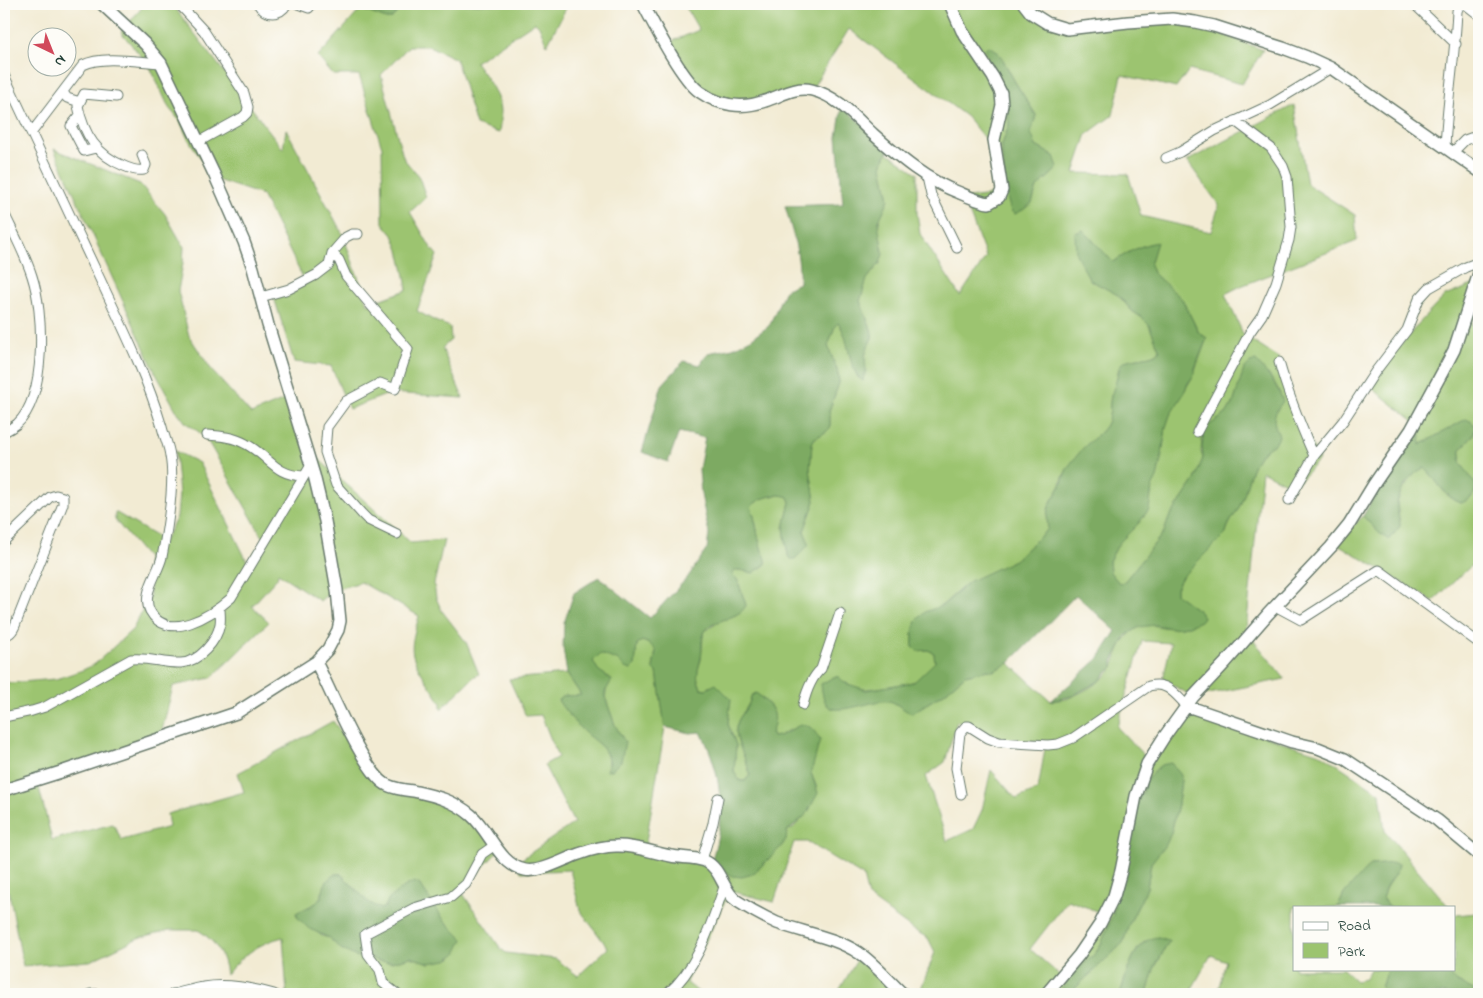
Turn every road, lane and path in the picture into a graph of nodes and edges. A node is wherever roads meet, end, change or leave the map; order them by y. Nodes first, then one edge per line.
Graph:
1 (102, 4) edge
2 (178, 4) edge
3 (258, 4) edge
4 (288, 4) edge
5 (298, 4) edge
6 (643, 4) edge
7 (950, 4) edge
8 (1024, 4) edge
9 (1414, 4) edge
10 (1454, 7) edge
11 (309, 8) dead end
12 (1479, 15) edge
13 (1456, 44) junction
14 (160, 63) junction
15 (1331, 68) junction
16 (4, 75) edge
17 (63, 92) junction
18 (116, 97) dead end
19 (80, 102) junction
20 (1235, 121) junction
21 (32, 132) junction
22 (1479, 135) edge
23 (198, 142) junction
24 (1449, 151) junction
25 (142, 155) dead end
26 (1166, 158) dead end
27 (1479, 171) edge
28 (927, 176) junction
29 (4, 213) edge
30 (358, 234) dead end
31 (957, 248) dead end
32 (332, 253) junction
33 (1479, 262) edge
34 (1479, 273) edge
35 (260, 297) junction
36 (1279, 362) dead end
37 (4, 432) edge
38 (1197, 432) dead end
39 (207, 435) dead end
40 (1314, 456) junction
41 (311, 465) junction
42 (304, 476) junction
43 (1289, 500) dead end
44 (397, 534) dead end
45 (4, 542) edge
46 (1275, 606) junction
47 (220, 608) junction
48 (840, 613) dead end
49 (4, 635) edge
50 (1479, 643) edge
51 (316, 662) junction
52 (803, 705) dead end
53 (1186, 706) junction
54 (4, 717) edge
55 (4, 790) edge
56 (961, 794) dead end
57 (718, 798) dead end
58 (495, 845) junction
59 (1479, 855) edge
60 (702, 860) junction
61 (724, 887) junction
62 (90, 994) edge
63 (108, 994) edge
64 (174, 994) edge
65 (274, 994) edge
66 (396, 994) edge
67 (667, 994) edge
68 (903, 994) edge
69 (1046, 994) edge

1 - 14 street
2 - 23 street
3 - 4 street
5 - 11 street
6 - 28 street
7 - 28 street
8 - 15 street
9 - 13 street
10 - 12 street
10 - 13 street
13 - 24 street
14 - 17 street
14 - 23 street
15 - 20 street
15 - 24 street
16 - 21 street
17 - 19 street
17 - 21 street
18 - 19 street
19 - 25 street
20 - 26 street
20 - 38 street
21 - 47 street
22 - 24 street
23 - 35 street
24 - 27 street
28 - 31 street
29 - 37 street
30 - 32 street
32 - 35 street
32 - 44 street
33 - 40 street
34 - 46 street
35 - 41 street
36 - 40 street
39 - 42 street
40 - 43 street
41 - 42 street
41 - 51 street
42 - 47 street
45 - 49 street
46 - 50 street
46 - 53 street
47 - 54 street
48 - 52 street
51 - 55 street
51 - 58 street
53 - 56 street
53 - 59 street
53 - 69 street
57 - 60 street
58 - 60 street
58 - 66 street
60 - 61 street
61 - 67 street
61 - 68 street
62 - 63 street
64 - 65 street

